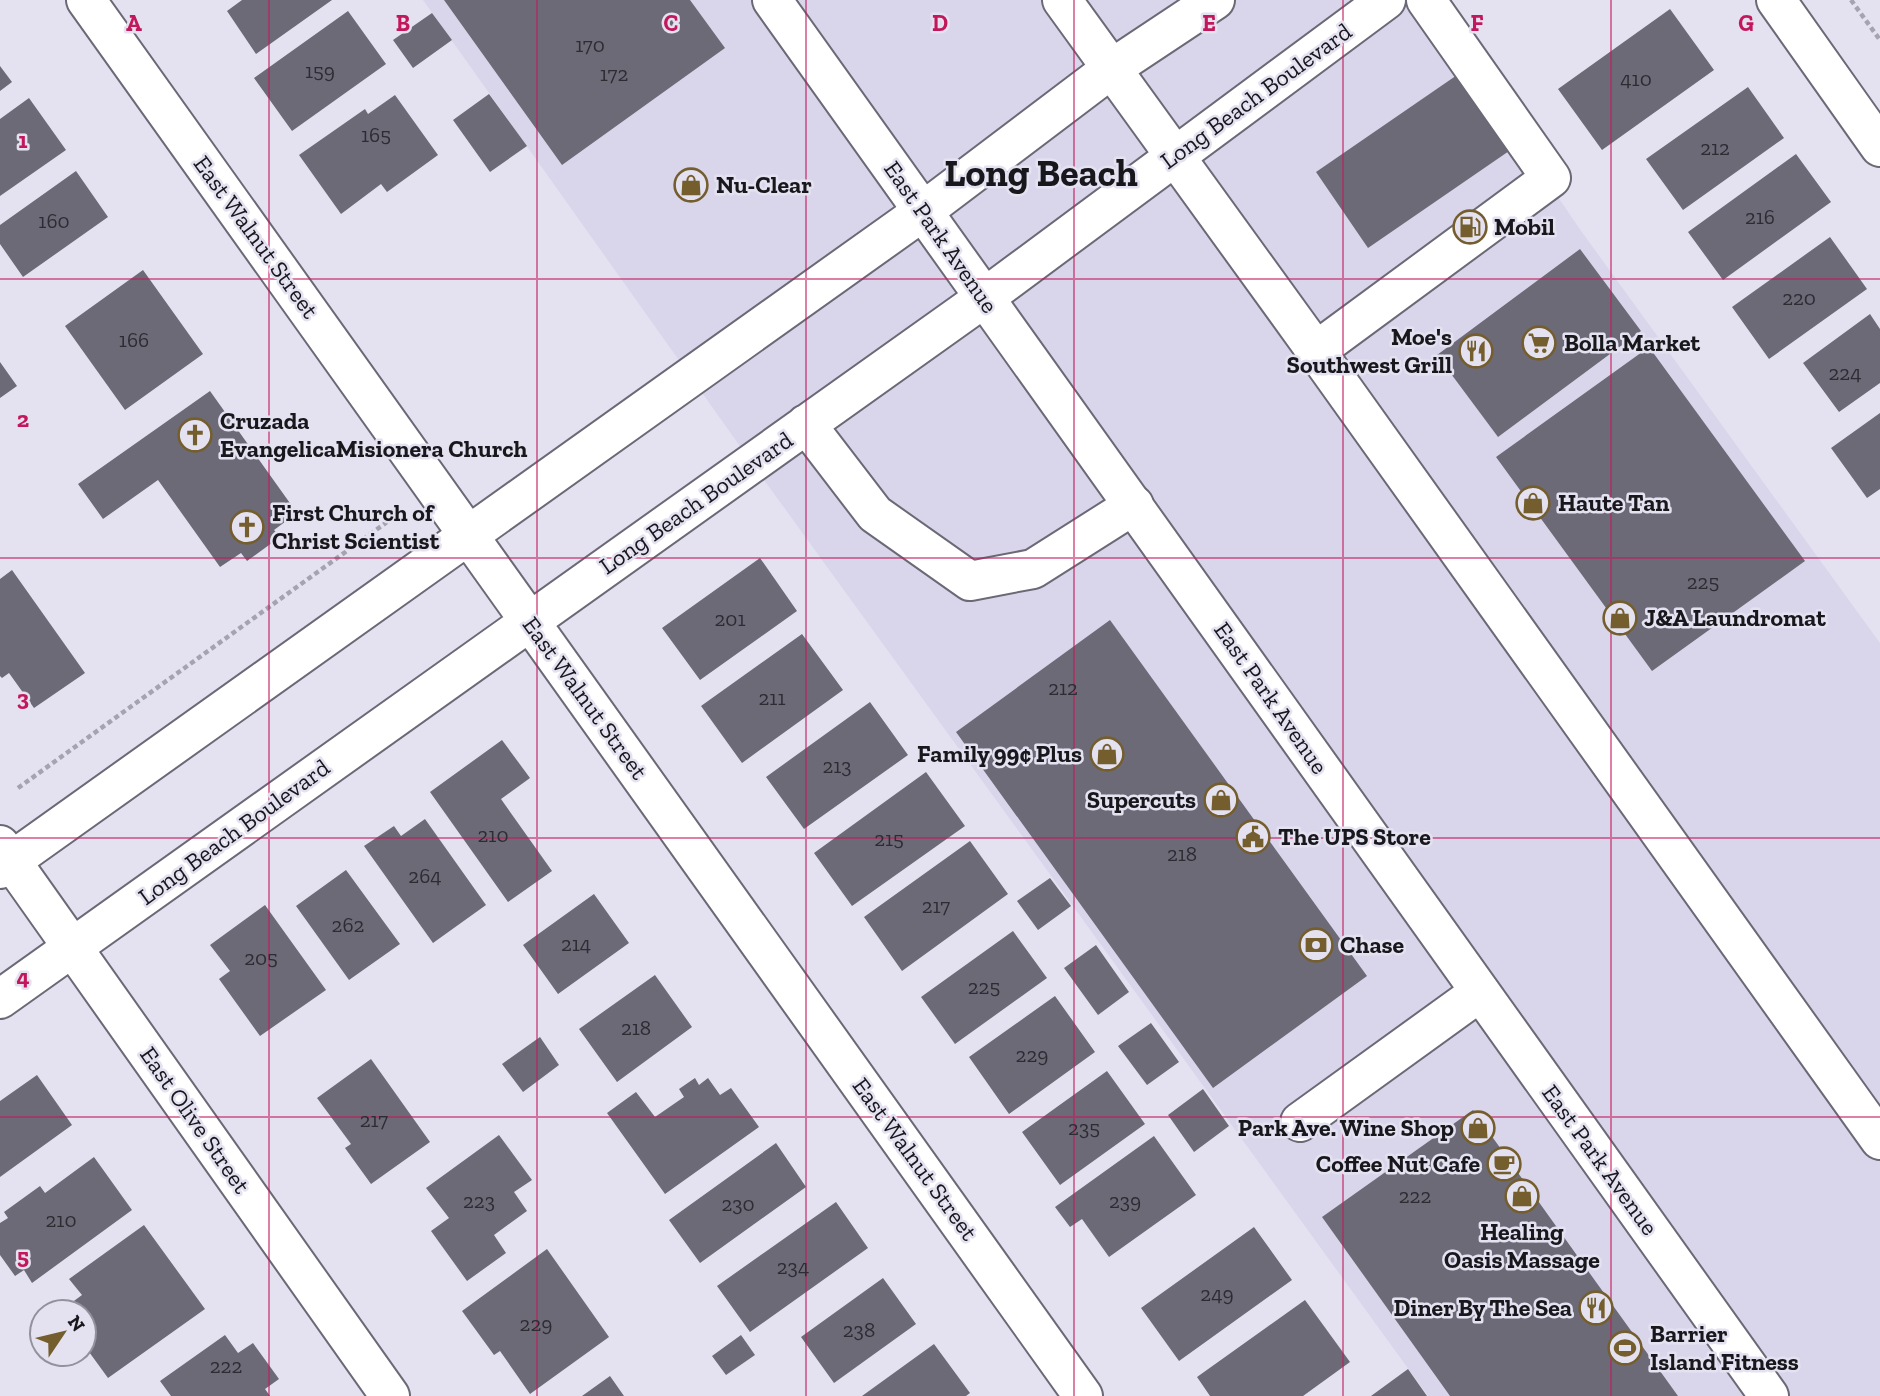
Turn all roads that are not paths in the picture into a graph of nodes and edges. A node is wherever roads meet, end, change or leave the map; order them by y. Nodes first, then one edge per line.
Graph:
1 (86, 0) edge
2 (772, 0) edge
3 (1062, 0) edge
4 (1216, 0) edge
5 (1386, 0) edge
6 (1426, 0) edge
7 (1790, 5) edge
8 (1111, 68) junction
9 (1880, 146) edge
10 (1175, 156) junction
11 (922, 212) junction
12 (984, 298) junction
13 (1316, 351) junction
14 (806, 424) junction
15 (1134, 505) junction
16 (468, 535) junction
17 (530, 622) junction
18 (4, 858) edge
19 (73, 947) junction
20 (1480, 992) junction
21 (0, 999) edge
22 (1300, 1122) dead end
23 (1880, 1140) edge
24 (390, 1396) edge
25 (1083, 1396) edge
26 (1769, 1396) edge

1 - 16 main road, East Walnut Street
2 - 11 main road, East Park Avenue
3 - 8 main road
4 - 8 main road
5 - 10 main road, Long Beach Boulevard
6 - 13 main road
7 - 9 main road
8 - 10 main road
8 - 11 main road
10 - 12 main road, Long Beach Boulevard
10 - 13 main road
11 - 12 main road, East Park Avenue
11 - 16 main road
12 - 14 main road, Long Beach Boulevard
12 - 15 main road, East Park Avenue
13 - 23 main road
14 - 15 main road
14 - 17 main road, Long Beach Boulevard
15 - 20 main road, East Park Avenue
16 - 17 main road, East Walnut Street
16 - 18 main road
17 - 19 main road, Long Beach Boulevard
17 - 25 main road, East Walnut Street
18 - 19 main road, East Olive Street
19 - 21 main road, Long Beach Boulevard
19 - 24 main road, East Olive Street
20 - 22 main road
20 - 26 main road, East Park Avenue

